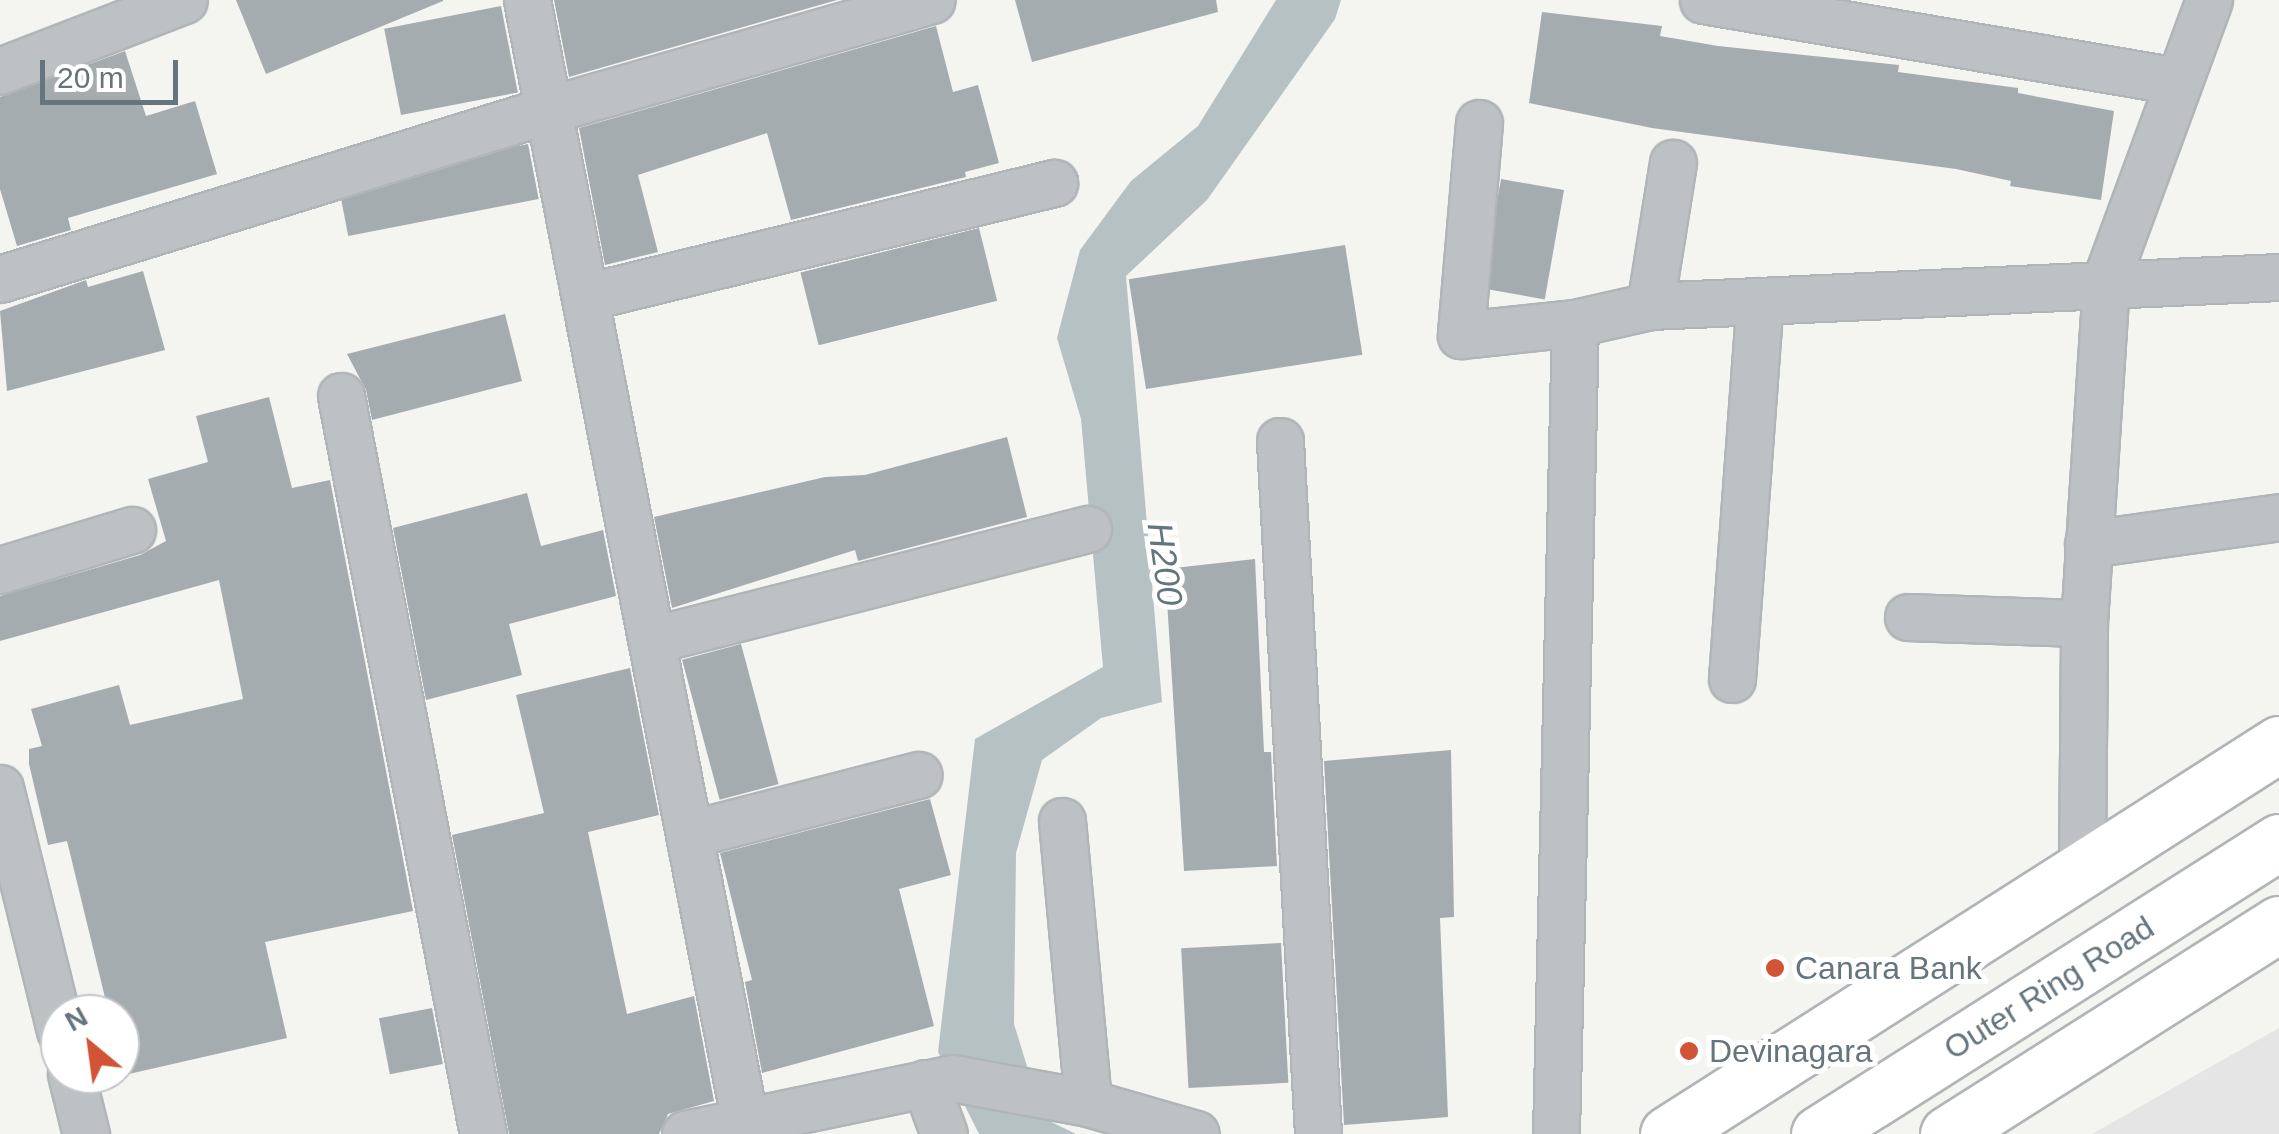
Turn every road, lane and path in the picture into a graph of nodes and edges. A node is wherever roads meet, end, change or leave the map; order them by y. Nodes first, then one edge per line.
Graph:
1 (184, 0) edge
2 (527, 0) edge
3 (932, 0) edge
4 (1705, 0) edge
5 (2209, 0) edge
6 (0, 71) edge
7 (2178, 81) junction
8 (548, 110) junction
9 (1479, 123) dead end
10 (1673, 163) dead end
11 (1054, 183) dead end
12 (2279, 277) edge
13 (0, 279) edge
14 (2105, 289) junction
15 (586, 297) junction
16 (1760, 301) junction
17 (1650, 306) junction
18 (1574, 323) junction
19 (341, 396) dead end
20 (1280, 441) dead end
21 (2279, 516) edge
22 (1088, 529) dead end
23 (132, 530) dead end
24 (2088, 544) junction
25 (0, 570) edge
26 (1908, 617) dead end
27 (2084, 623) junction
28 (652, 640) junction
29 (1732, 679) dead end
30 (2279, 744) edge
31 (918, 775) dead end
32 (0, 788) edge
33 (1062, 820) dead end
34 (690, 834) junction
35 (2279, 842) edge
36 (2082, 864) junction
37 (2279, 924) edge
38 (51, 994) edge
39 (939, 1081) junction
40 (76, 1094) edge
41 (1069, 1099) junction
42 (713, 1128) edge
43 (86, 1134) edge
44 (483, 1134) edge
45 (944, 1134) edge
46 (1196, 1134) edge
47 (1318, 1134) edge
48 (1556, 1134) edge
49 (1668, 1134) edge
50 (1818, 1134) edge
51 (1948, 1134) edge

1 - 6 street
2 - 8 street
3 - 8 street
4 - 7 street
5 - 7 street
7 - 14 street
8 - 13 street
8 - 15 street
9 - 18 street
10 - 17 street
11 - 15 street
12 - 14 street
14 - 16 street
14 - 24 street
15 - 28 street
16 - 17 street
16 - 29 street
17 - 18 street
18 - 48 street
19 - 44 street
20 - 47 street
21 - 24 street
22 - 28 street
23 - 25 street
24 - 27 street
26 - 27 street
27 - 36 street
28 - 34 street
30 - 36 main road
31 - 34 street
32 - 38 street
33 - 41 street
34 - 42 street
35 - 50 main road, Outer Ring Road
36 - 49 main road
37 - 51 main road
39 - 41 street
39 - 42 street
39 - 45 street
40 - 43 street
41 - 46 street

